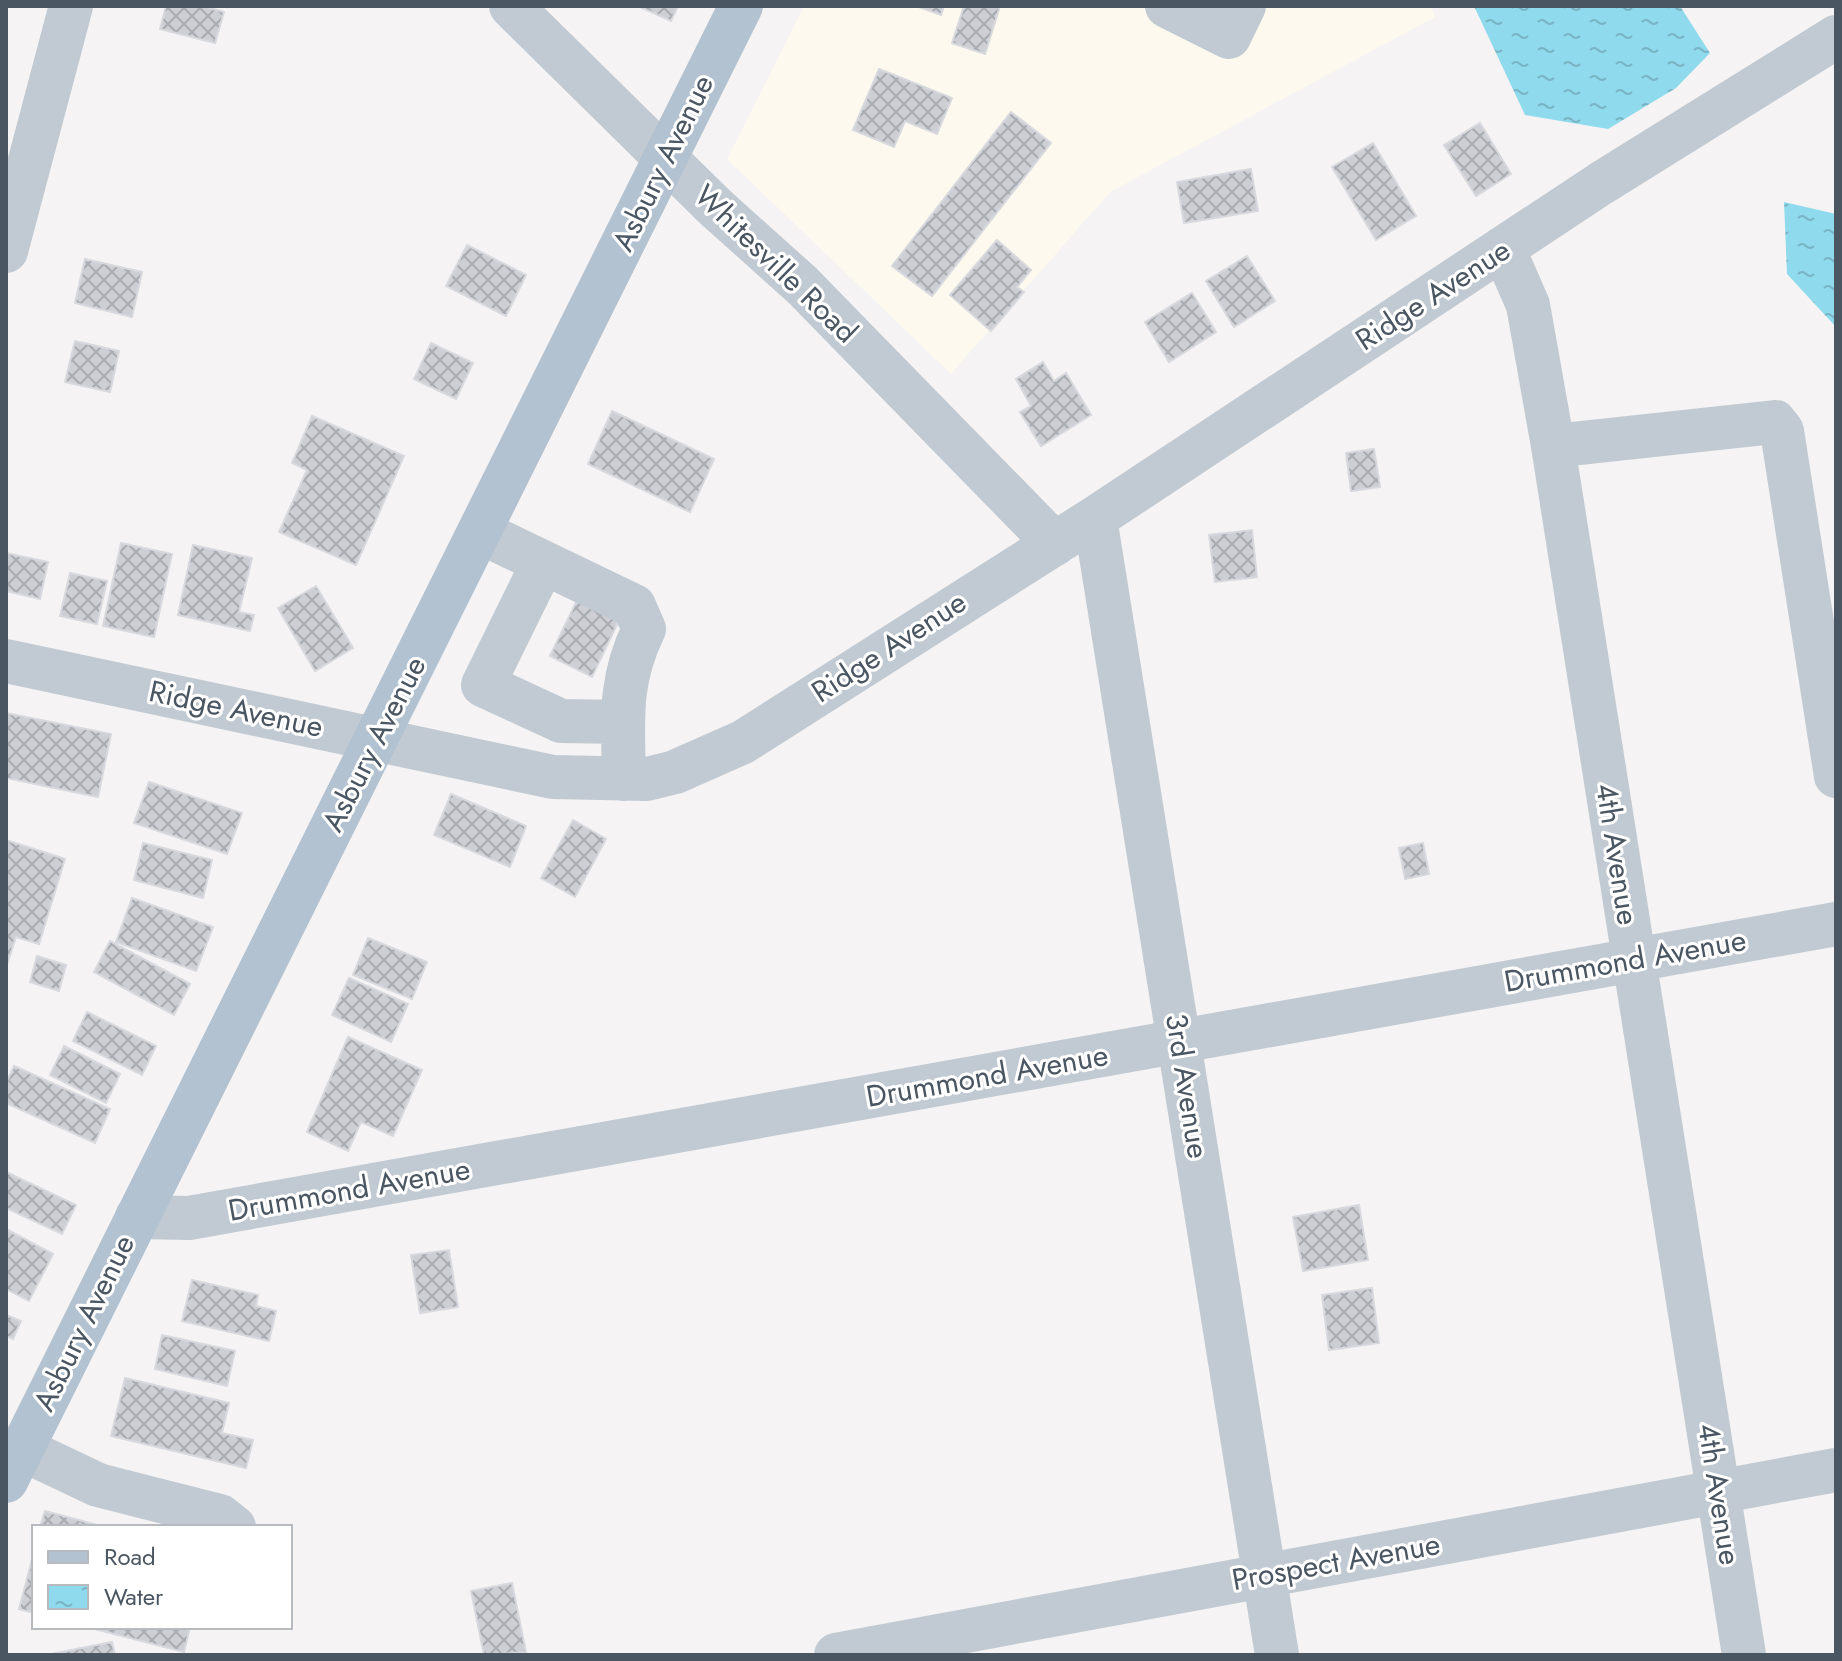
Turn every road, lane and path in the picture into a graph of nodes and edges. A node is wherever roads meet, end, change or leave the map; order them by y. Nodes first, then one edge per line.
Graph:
1 (71, 6) edge
2 (511, 6) edge
3 (741, 6) edge
4 (1167, 6) edge
5 (1244, 6) edge
6 (1836, 37) edge
7 (20, 138) edge
8 (665, 158) junction
9 (1503, 248) junction
10 (6, 251) edge
11 (1553, 446) junction
12 (1095, 518) junction
13 (480, 532) junction
14 (1055, 544) junction
15 (543, 563) junction
16 (6, 661) edge
17 (623, 722) junction
18 (377, 739) junction
19 (1836, 776) edge
20 (624, 779) junction
21 (1836, 924) edge
22 (1633, 958) junction
23 (1180, 1042) junction
24 (137, 1217) junction
25 (14, 1465) edge
26 (1836, 1470) edge
27 (1718, 1492) junction
28 (231, 1525) edge
29 (1264, 1574) junction
30 (836, 1655) edge
31 (1277, 1655) edge
32 (1744, 1655) edge

1 - 7 street
2 - 8 street, Whitesville Road
3 - 8 main road, Asbury Avenue
4 - 5 street
6 - 9 street, Ridge Avenue
7 - 10 street
8 - 13 main road, Asbury Avenue
8 - 14 street, Whitesville Road
9 - 11 street, 4th Avenue
9 - 12 street, Ridge Avenue
11 - 19 street
11 - 22 street, 4th Avenue
12 - 14 street, Ridge Avenue
12 - 23 street, 3rd Avenue
13 - 15 street
13 - 18 main road, Asbury Avenue
14 - 20 street, Ridge Avenue
15 - 17 street
15 - 17 street
16 - 18 street, Ridge Avenue
17 - 20 street
18 - 20 street, Ridge Avenue
18 - 24 main road, Asbury Avenue
21 - 22 street, Drummond Avenue
22 - 23 street, Drummond Avenue
22 - 27 street, 4th Avenue
23 - 24 street, Drummond Avenue
23 - 29 street, 3rd Avenue
24 - 25 main road, Asbury Avenue
25 - 28 street
26 - 27 street, Prospect Avenue
27 - 29 street, Prospect Avenue
27 - 32 street, 4th Avenue
29 - 30 street, Prospect Avenue
29 - 31 street, 3rd Avenue

